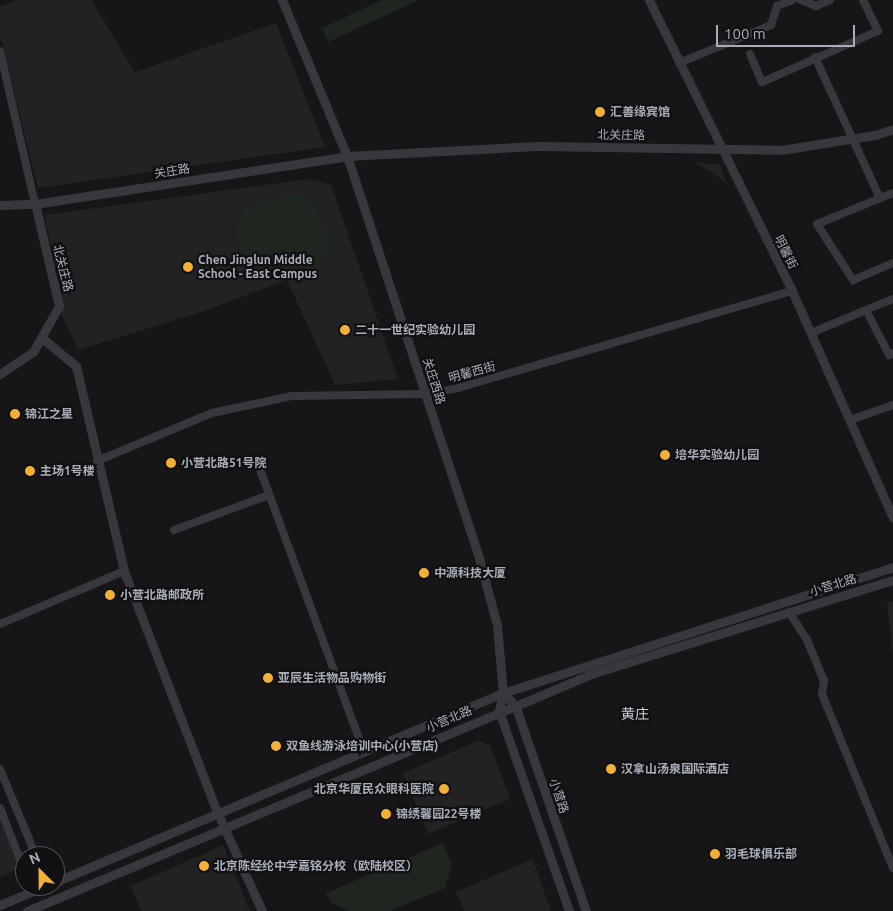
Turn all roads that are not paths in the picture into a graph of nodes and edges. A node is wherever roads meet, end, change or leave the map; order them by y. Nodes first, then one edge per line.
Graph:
1 (282, 0) edge
2 (649, 0) edge
3 (792, 0) edge
4 (800, 0) edge
5 (830, 0) edge
6 (863, 0) edge
7 (0, 51) edge
8 (750, 54) dead end
9 (815, 57) junction
10 (679, 63) junction
11 (893, 129) edge
12 (851, 139) junction
13 (720, 149) junction
14 (347, 156) junction
15 (893, 193) edge
16 (880, 198) junction
17 (0, 204) edge
18 (35, 204) junction
19 (893, 263) edge
20 (792, 291) junction
21 (893, 299) edge
22 (866, 310) junction
23 (811, 333) junction
24 (42, 338) junction
25 (893, 353) edge
26 (0, 374) edge
27 (425, 394) junction
28 (893, 405) edge
29 (850, 420) junction
30 (97, 461) junction
31 (258, 464) dead end
32 (269, 495) junction
33 (893, 518) edge
34 (174, 530) dead end
35 (893, 567) edge
36 (124, 571) junction
37 (893, 580) edge
38 (789, 612) junction
39 (0, 624) edge
40 (503, 693) junction
41 (515, 705) junction
42 (499, 711) junction
43 (364, 752) junction
44 (0, 769) edge
45 (0, 808) edge
46 (218, 814) junction
47 (225, 827) junction
48 (15, 846) edge
49 (32, 846) edge
50 (893, 868) edge
51 (65, 878) edge
52 (18, 896) edge
53 (0, 905) edge
54 (27, 911) edge
55 (262, 911) edge
56 (569, 911) edge
57 (586, 911) edge

1 - 14 street, 关庄西路
2 - 10 street, 明馨街
3 - 10 street
4 - 5 street
6 - 9 street
7 - 18 street
8 - 9 street
9 - 12 street
10 - 13 street, 明馨街
11 - 12 street, 北关庄路
12 - 13 street, 北关庄路
12 - 16 street
13 - 14 street, 北关庄路
13 - 20 street, 明馨街
14 - 18 street, 关庄路
14 - 27 street, 关庄西路
15 - 16 street
16 - 19 street
17 - 18 street, 关庄路
18 - 24 street, 北关庄路
20 - 23 street, 明馨街
20 - 27 street, 明馨西街
21 - 22 street
22 - 23 street
22 - 25 street
23 - 29 street, 明馨街
24 - 26 street, 北关庄路
24 - 30 street
27 - 30 street, 明馨西街
27 - 40 street, 关庄西路
28 - 29 street
29 - 33 street, 明馨街
30 - 36 street
31 - 32 street
32 - 34 street
32 - 43 street
35 - 40 street, 小营北路
36 - 39 street
36 - 46 street
37 - 38 street, 小营北路
38 - 41 street, 小营北路
38 - 50 street
40 - 41 street, 小营路
40 - 42 street, 关庄西路
40 - 43 street, 小营北路
41 - 42 street, 小营北路
41 - 57 street, 小营路
42 - 47 street, 小营北路
42 - 56 street
43 - 46 street, 小营北路
44 - 49 street
45 - 48 street
46 - 47 street
46 - 51 street, 小营北路
47 - 54 street, 小营北路
47 - 55 street
52 - 53 street

